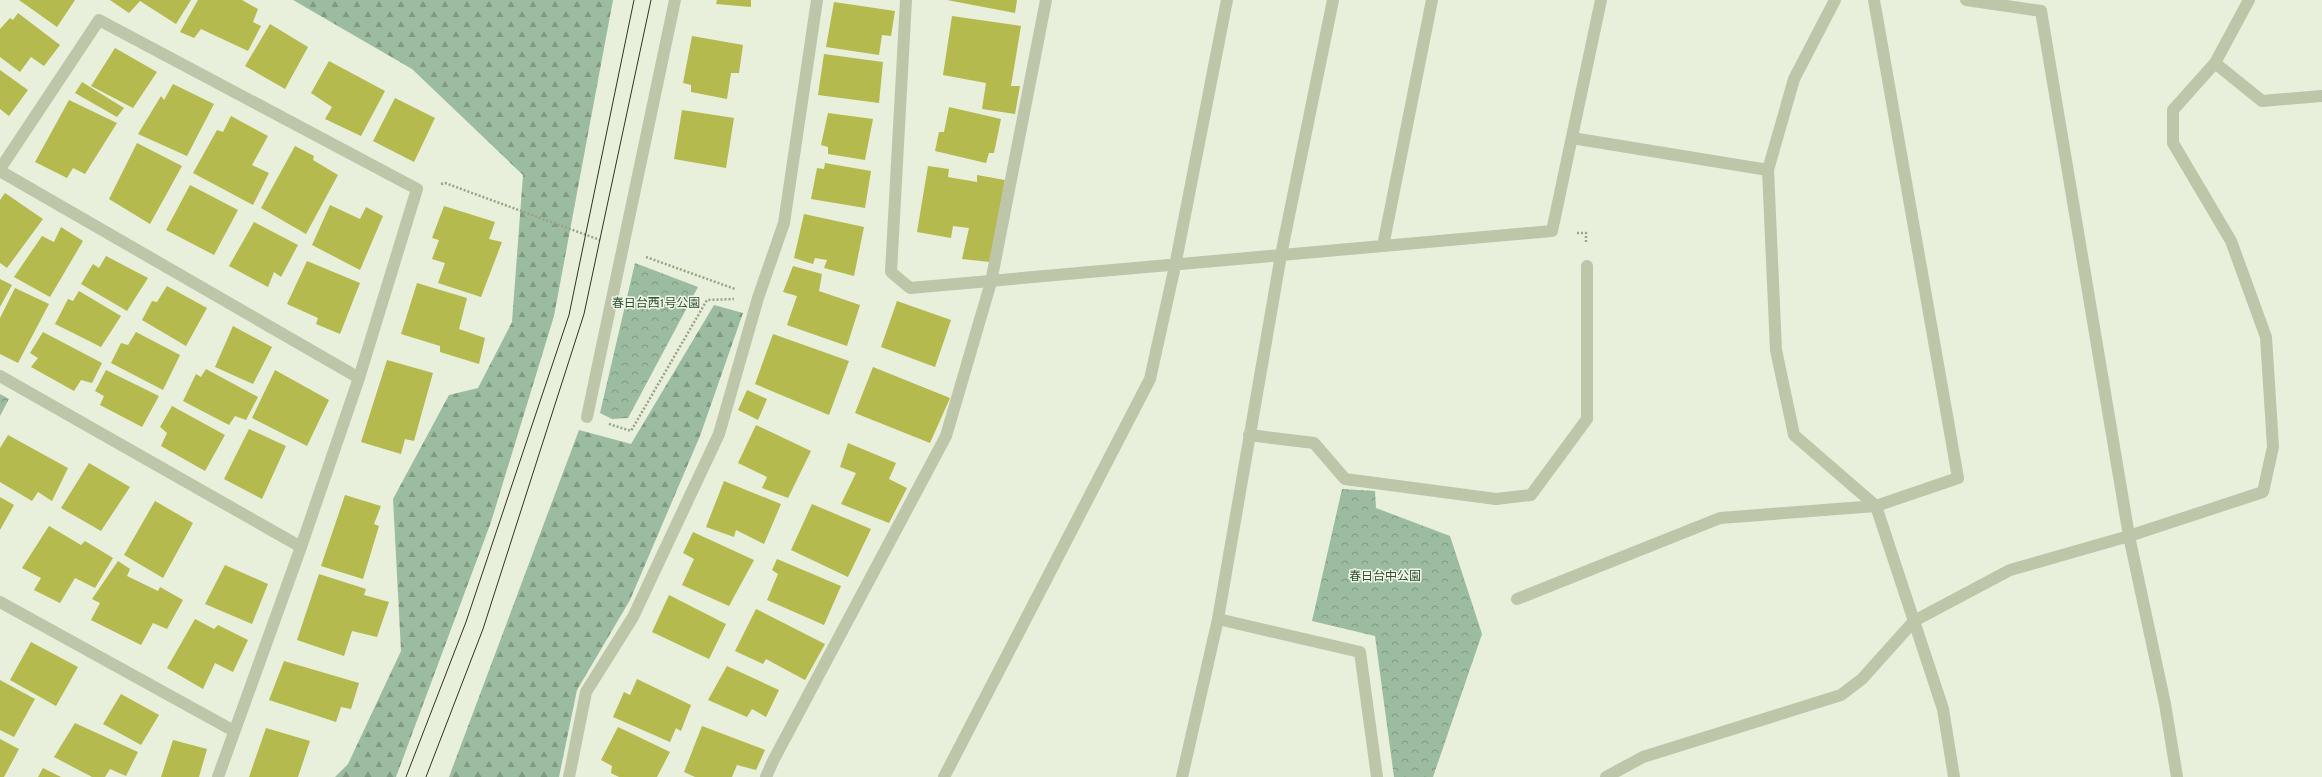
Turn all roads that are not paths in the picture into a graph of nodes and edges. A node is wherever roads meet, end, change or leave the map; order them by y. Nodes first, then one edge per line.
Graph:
1 (675, 0) edge
2 (817, 0) edge
3 (906, 0) edge
4 (1046, 0) edge
5 (1227, 0) edge
6 (1333, 0) edge
7 (1432, 0) edge
8 (1601, 0) edge
9 (1835, 0) edge
10 (1874, 0) edge
11 (1966, 0) edge
12 (2249, 0) edge
13 (2215, 63) junction
14 (2322, 96) edge
15 (1572, 138) junction
16 (0, 170) edge
17 (1768, 170) junction
18 (1383, 246) junction
19 (1281, 255) junction
20 (1175, 266) junction
21 (1588, 266) road end
22 (991, 282) junction
23 (0, 376) edge
24 (359, 378) junction
25 (587, 417) road end
26 (1249, 435) junction
27 (1876, 506) junction
28 (2129, 536) junction
29 (301, 547) junction
30 (1517, 599) dead end
31 (0, 602) edge
32 (1218, 619) junction
33 (1914, 621) junction
34 (234, 731) junction
35 (218, 777) edge
36 (569, 777) edge
37 (766, 777) edge
38 (944, 777) edge
39 (1182, 777) edge
40 (1377, 777) edge
41 (1606, 777) edge
42 (1954, 777) edge
43 (2177, 777) edge

1 - 25 street
2 - 36 street
3 - 22 street
4 - 22 street
5 - 20 street
6 - 19 street
7 - 18 street
8 - 15 street
9 - 17 street
10 - 27 street
11 - 28 street
12 - 13 street
13 - 14 street
13 - 28 street
15 - 17 street
15 - 18 street
16 - 24 street
16 - 24 street
17 - 27 street
18 - 19 street
19 - 20 street
19 - 26 street
20 - 22 street
20 - 38 street
21 - 26 street
22 - 37 street
23 - 29 street
24 - 29 street
26 - 32 street
27 - 30 street
27 - 33 street
28 - 33 street
28 - 43 street
29 - 34 street
31 - 34 street
32 - 39 street
32 - 40 street
33 - 41 street
33 - 42 street
34 - 35 street

